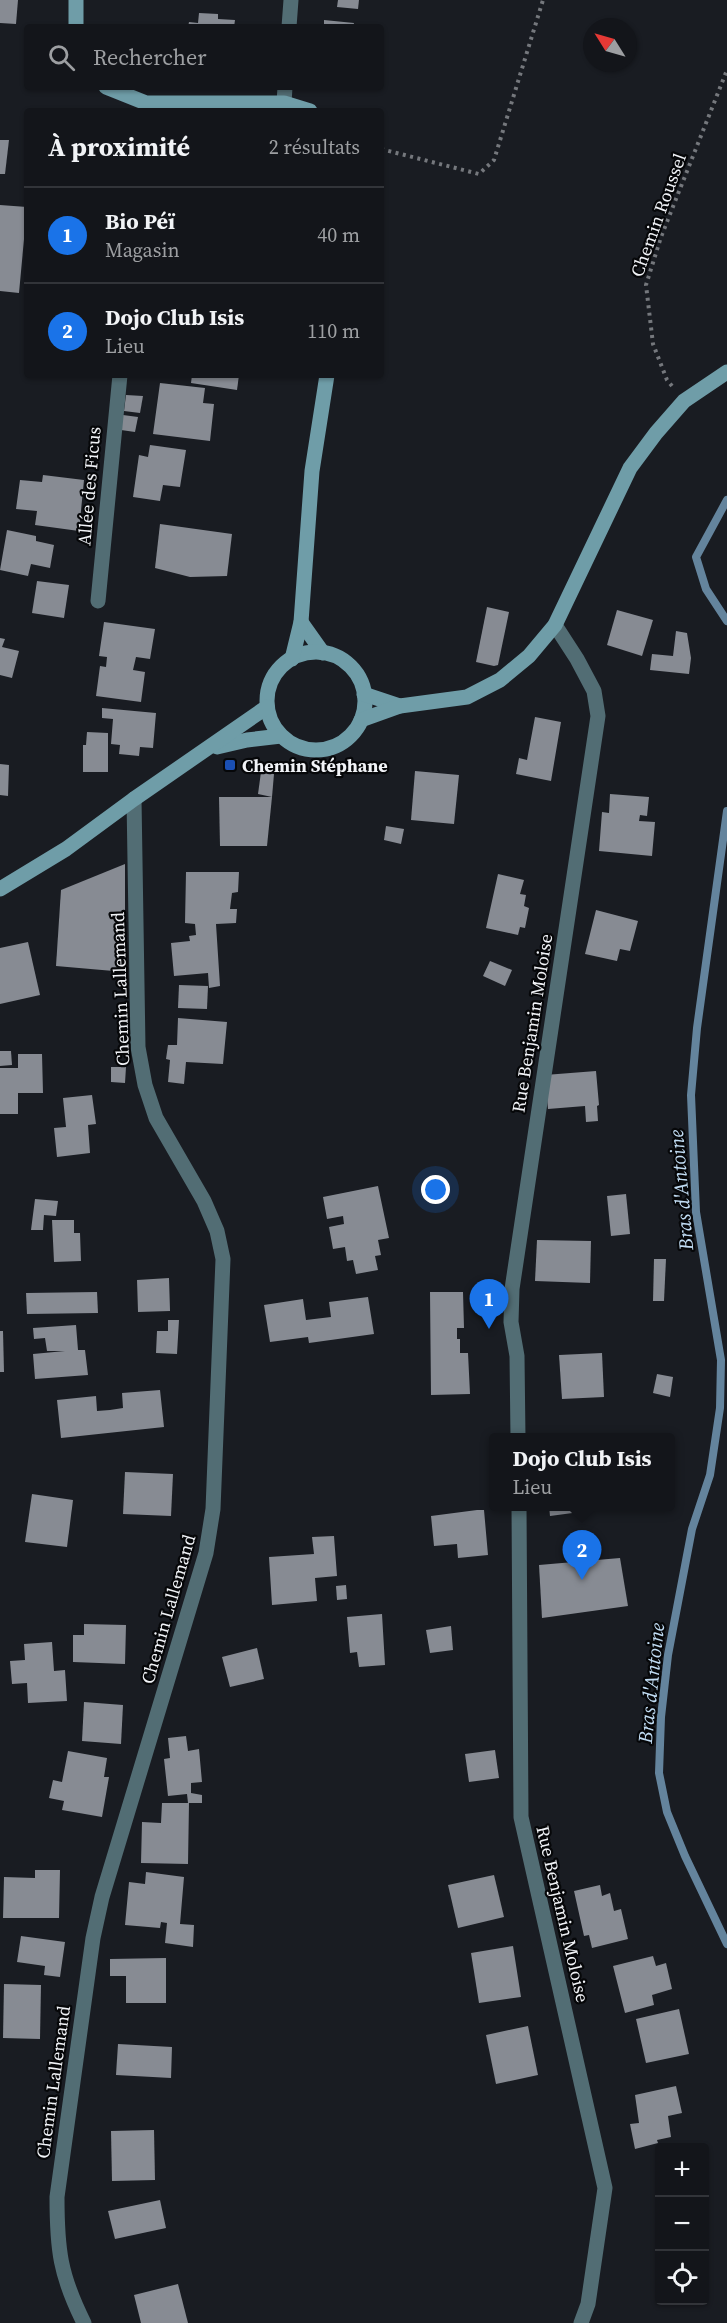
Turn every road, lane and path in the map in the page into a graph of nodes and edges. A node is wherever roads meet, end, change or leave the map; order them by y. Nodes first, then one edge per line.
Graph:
1 (76, 0) edge
2 (291, 0) edge
3 (543, 0) edge
4 (76, 24) edge
5 (289, 24) edge
6 (727, 70) edge
7 (112, 90) edge
8 (285, 90) edge
9 (284, 103) junction
10 (145, 107) edge
11 (300, 108) edge
12 (384, 150) edge
13 (727, 372) edge
14 (120, 378) edge
15 (327, 378) edge
16 (684, 401) junction
17 (98, 601) dead end
18 (301, 621) junction
19 (555, 625) junction
20 (323, 653) junction
21 (292, 659) junction
22 (364, 694) junction
23 (400, 706) junction
24 (267, 707) junction
25 (361, 720) junction
26 (281, 736) junction
27 (209, 749) junction
28 (134, 799) junction
29 (0, 889) edge
30 (518, 1433) edge
31 (519, 1511) edge
32 (84, 2323) edge
33 (581, 2323) edge

1 - 4 main road
2 - 5 street
3 - 12 path
6 - 16 path, Chemin Roussel
7 - 10 main road
8 - 9 street
9 - 10 main road
9 - 11 main road
13 - 16 main road
14 - 17 street, Allée des Ficus
15 - 18 main road
16 - 19 main road
18 - 20 main road
18 - 21 main road
19 - 23 main road
19 - 30 street, Rue Benjamin Moloise
20 - 21 main road
20 - 22 main road
21 - 24 main road
22 - 23 main road
22 - 25 main road
23 - 25 main road
24 - 26 main road
24 - 27 main road
25 - 26 main road
26 - 27 main road
27 - 28 main road
28 - 29 main road
28 - 32 street, Chemin Lallemand
31 - 33 street, Rue Benjamin Moloise

